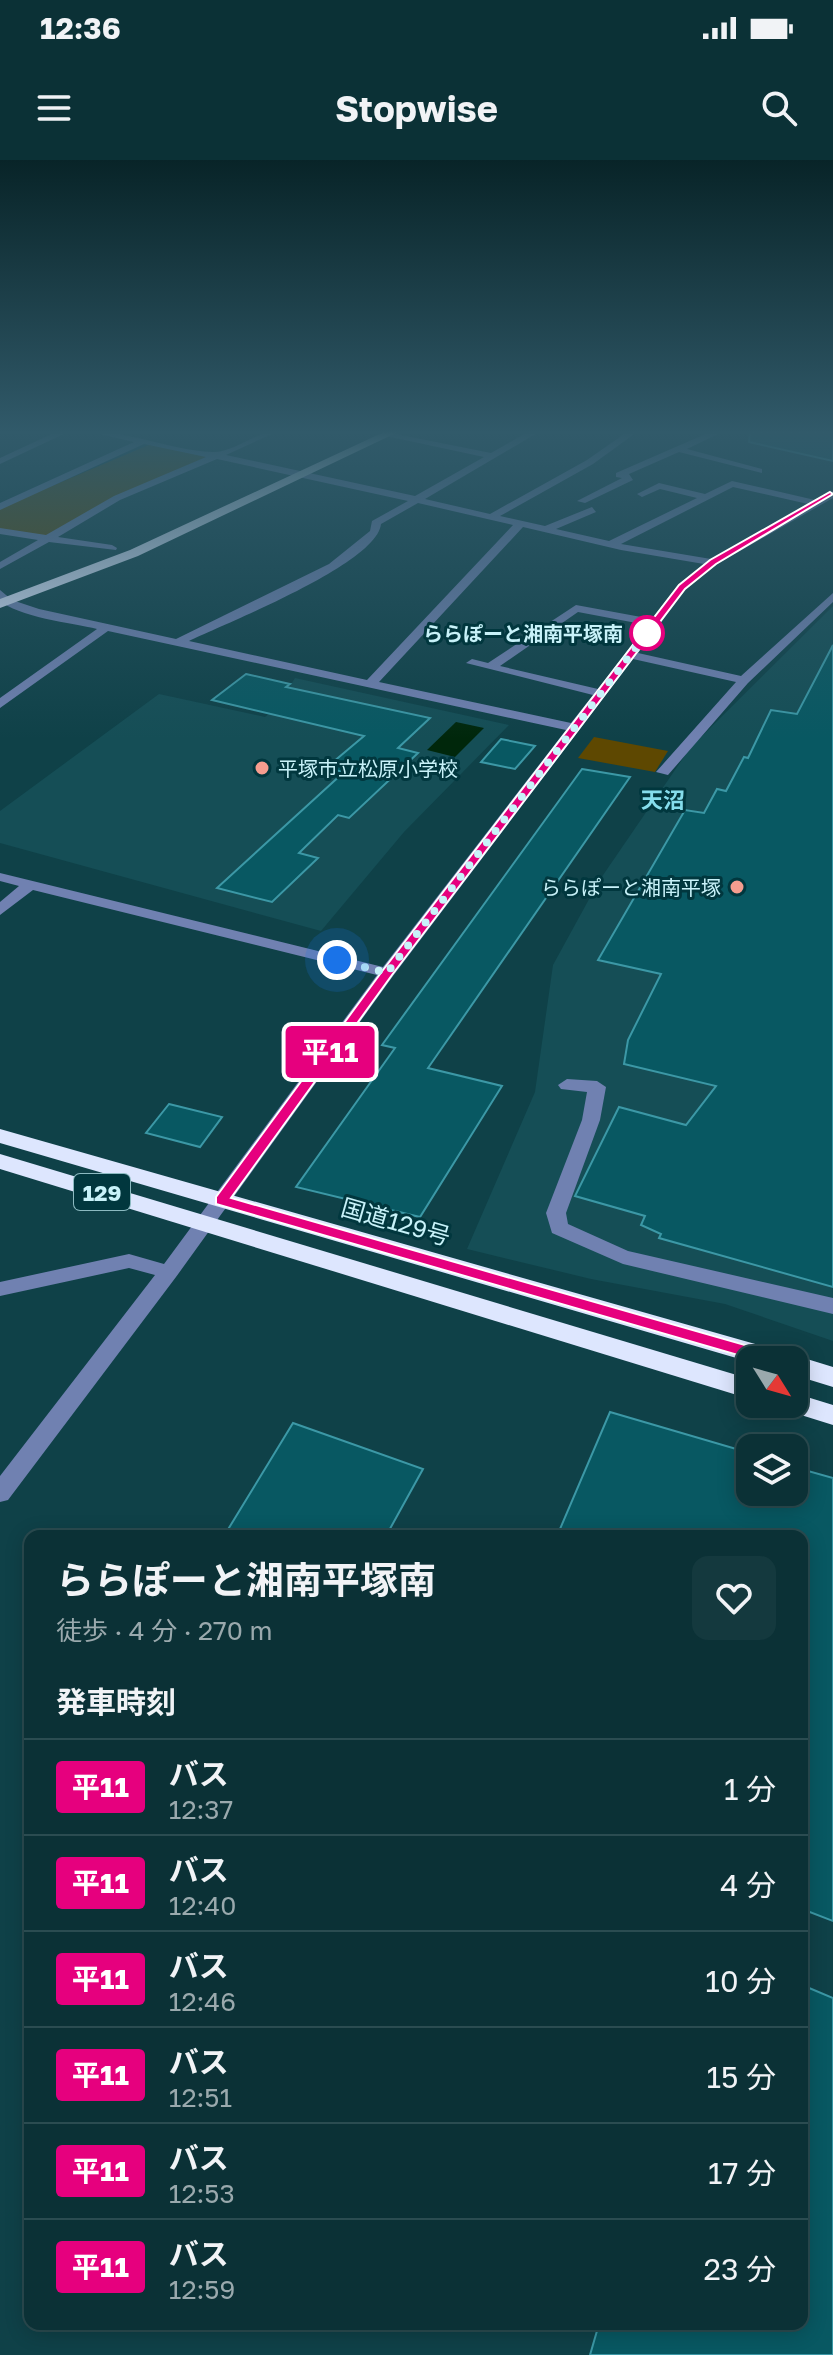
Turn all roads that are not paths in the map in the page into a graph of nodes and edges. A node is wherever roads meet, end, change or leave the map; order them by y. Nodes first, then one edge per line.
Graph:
1 (24, 534) edge
2 (55, 534) edge
3 (142, 534) edge
4 (174, 534) edge
5 (373, 534) edge
6 (510, 534) edge
7 (566, 534) edge
8 (631, 534) edge
9 (761, 534) edge
10 (49, 538) junction
11 (612, 544) junction
12 (112, 548) junction
13 (713, 562) junction
14 (0, 566) edge
15 (833, 596) edge
16 (2, 599) edge
17 (563, 601) dead end
18 (575, 609) junction
19 (655, 623) junction
20 (108, 626) junction
21 (179, 642) junction
22 (630, 655) junction
23 (472, 663) dead end
24 (491, 667) junction
25 (744, 680) junction
26 (370, 684) junction
27 (601, 693) junction
28 (0, 704) edge
29 (574, 728) junction
30 (663, 772) dead end
31 (0, 877) edge
32 (30, 884) junction
33 (0, 910) edge
34 (387, 973) junction
35 (567, 1085) dead end
36 (0, 1136) edge
37 (0, 1161) edge
38 (222, 1200) junction
39 (205, 1223) junction
40 (169, 1272) junction
41 (0, 1289) edge
42 (833, 1306) edge
43 (736, 1348) edge
44 (808, 1369) edge
45 (833, 1377) edge
46 (736, 1385) edge
47 (808, 1407) edge
48 (833, 1415) edge
49 (0, 1493) edge

1 - 10 street
2 - 10 street
3 - 12 highway
4 - 16 highway
5 - 21 street
6 - 26 street
7 - 11 street
8 - 11 street
9 - 13 street
10 - 12 street
10 - 14 street
11 - 13 street
12 - 16 highway
13 - 19 street
15 - 25 street
16 - 20 street
17 - 18 street
18 - 19 street
18 - 24 street
19 - 22 street
20 - 21 street
20 - 28 street
21 - 26 street
22 - 25 street
22 - 27 street
23 - 24 street
24 - 27 street
25 - 30 street
26 - 29 street
27 - 29 street
29 - 34 street
31 - 32 street
32 - 33 street
32 - 34 street
34 - 38 street
35 - 42 street
36 - 38 highway, 国道129号 / 129
37 - 39 highway, 129
38 - 39 street
38 - 43 highway, 国道129号 / 129
39 - 40 street
39 - 46 highway, 129
40 - 41 street
40 - 49 street
44 - 45 highway
47 - 48 highway

